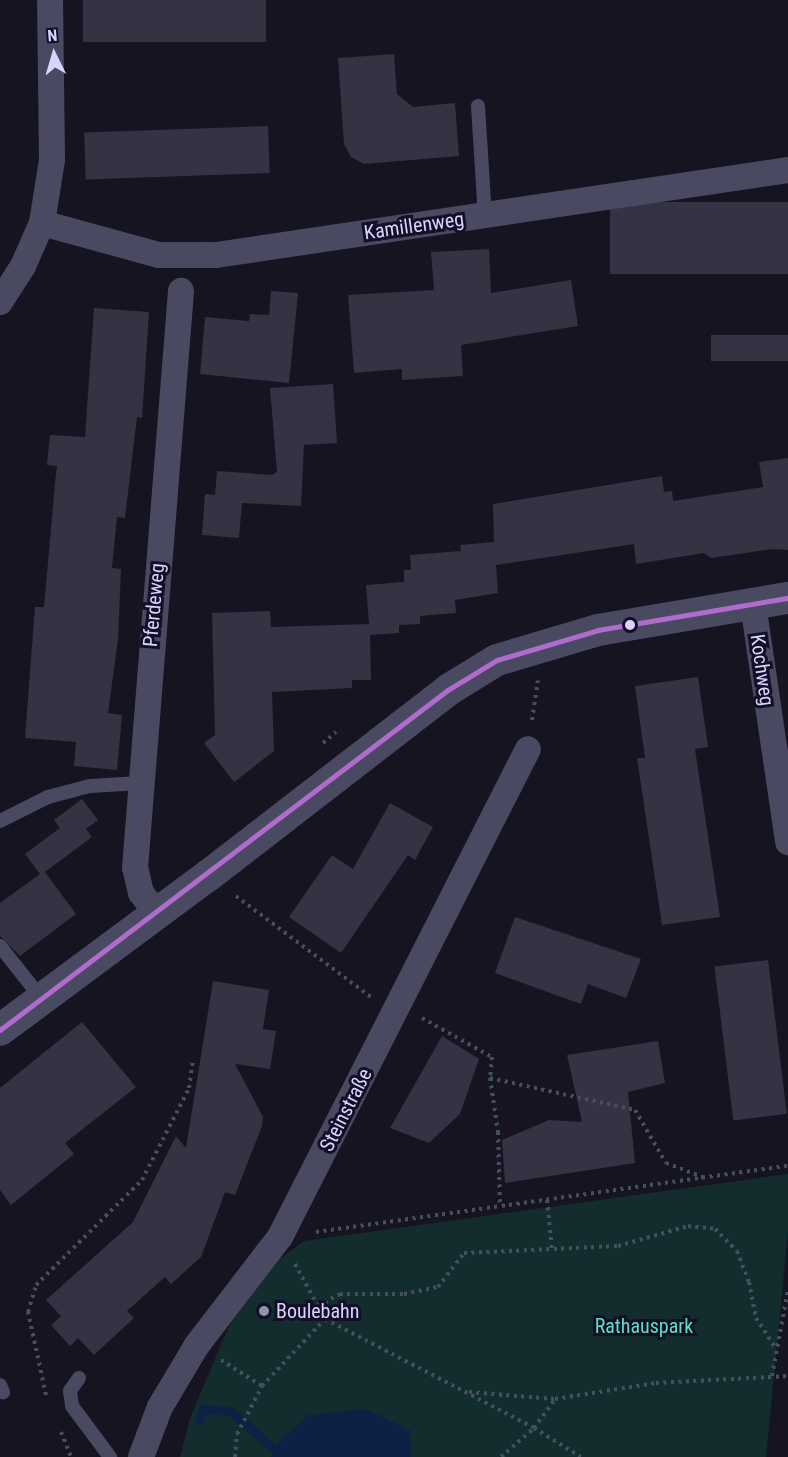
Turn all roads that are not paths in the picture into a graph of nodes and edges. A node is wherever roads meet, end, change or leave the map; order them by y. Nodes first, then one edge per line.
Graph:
1 (50, 0) edge
2 (478, 106) dead end
3 (788, 170) edge
4 (485, 216) junction
5 (42, 223) junction
6 (181, 291) dead end
7 (0, 302) edge
8 (788, 598) edge
9 (753, 604) junction
10 (528, 749) road end
11 (140, 783) junction
12 (0, 821) edge
13 (788, 842) edge
14 (157, 914) junction
15 (0, 946) edge
16 (41, 998) junction
17 (0, 1030) edge
18 (79, 1378) dead end
19 (110, 1457) edge
20 (141, 1457) edge

1 - 5 street
2 - 4 lane
3 - 4 street, Kamillenweg
4 - 5 street, Kamillenweg
5 - 7 street
6 - 11 street, Pferdeweg
8 - 9 street
9 - 13 street, Kochweg
9 - 14 street
10 - 20 street, Steinstraße
11 - 12 lane
11 - 14 street, Pferdeweg
14 - 16 street
15 - 16 lane
16 - 17 street
18 - 19 lane

